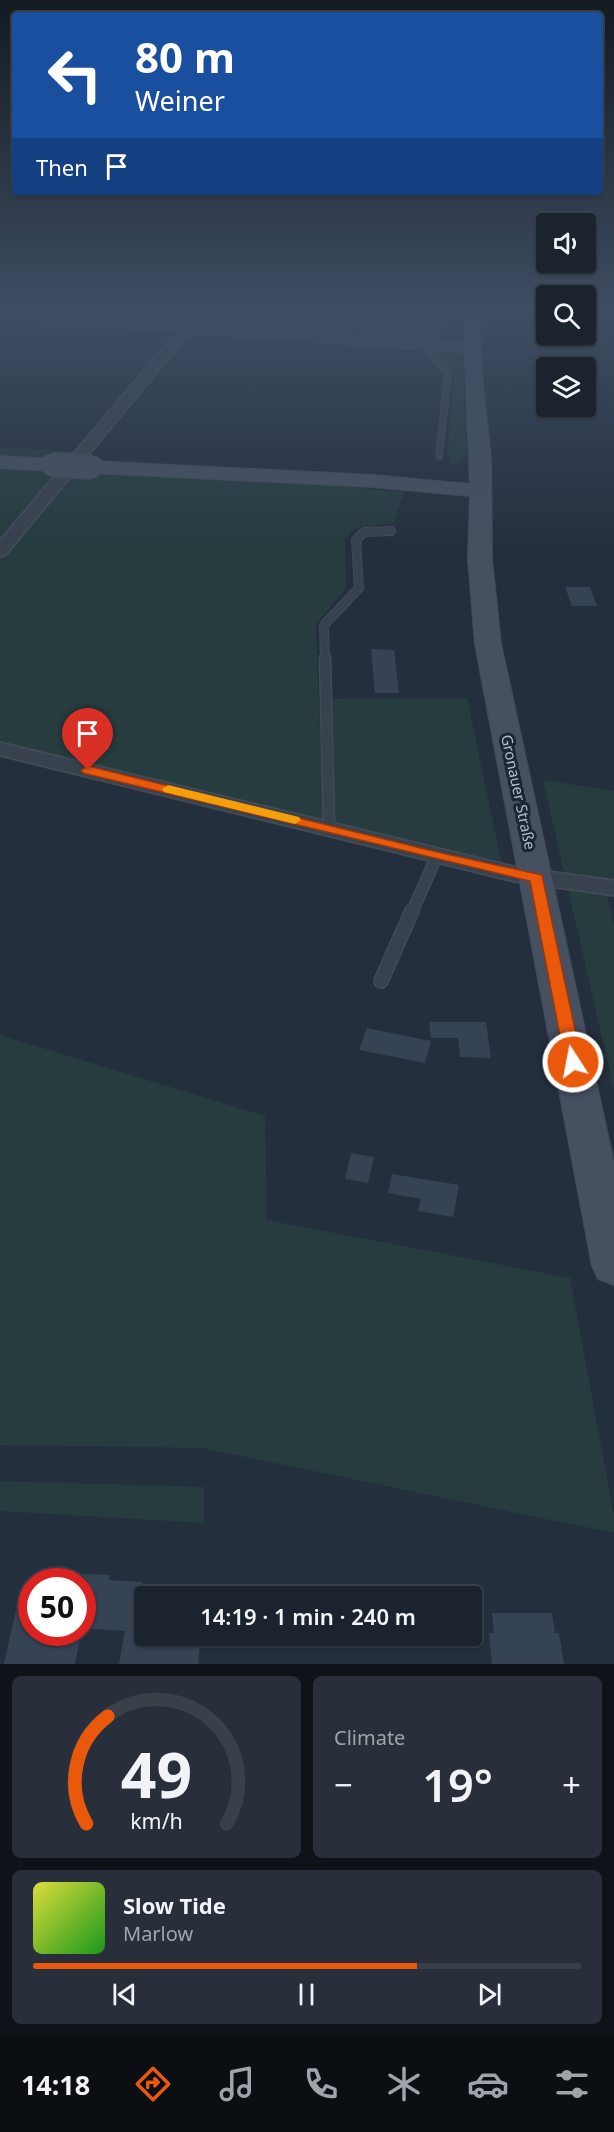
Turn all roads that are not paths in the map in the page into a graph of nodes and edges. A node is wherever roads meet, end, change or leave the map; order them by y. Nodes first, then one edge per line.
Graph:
1 (134, 391) edge
2 (446, 391) edge
3 (476, 391) edge
4 (439, 456) dead end
5 (482, 458) junction
6 (0, 462) edge
7 (423, 480) junction
8 (373, 481) junction
9 (481, 487) junction
10 (391, 531) dead end
11 (0, 551) edge
12 (0, 748) edge
13 (329, 828) junction
14 (437, 856) junction
15 (537, 878) junction
16 (614, 888) edge
17 (381, 981) dead end
18 (614, 1266) edge

1 - 11 street
2 - 4 lane
3 - 5 main road, Gronauer Straße
5 - 7 main road
5 - 9 main road, Gronauer Straße
6 - 8 main road, bridge
7 - 8 main road
7 - 9 main road
8 - 9 main road
9 - 15 main road, Gronauer Straße
10 - 13 lane
12 - 13 street
13 - 14 street
14 - 15 street
14 - 17 lane
15 - 16 street
15 - 18 main road, Gronauer Straße

